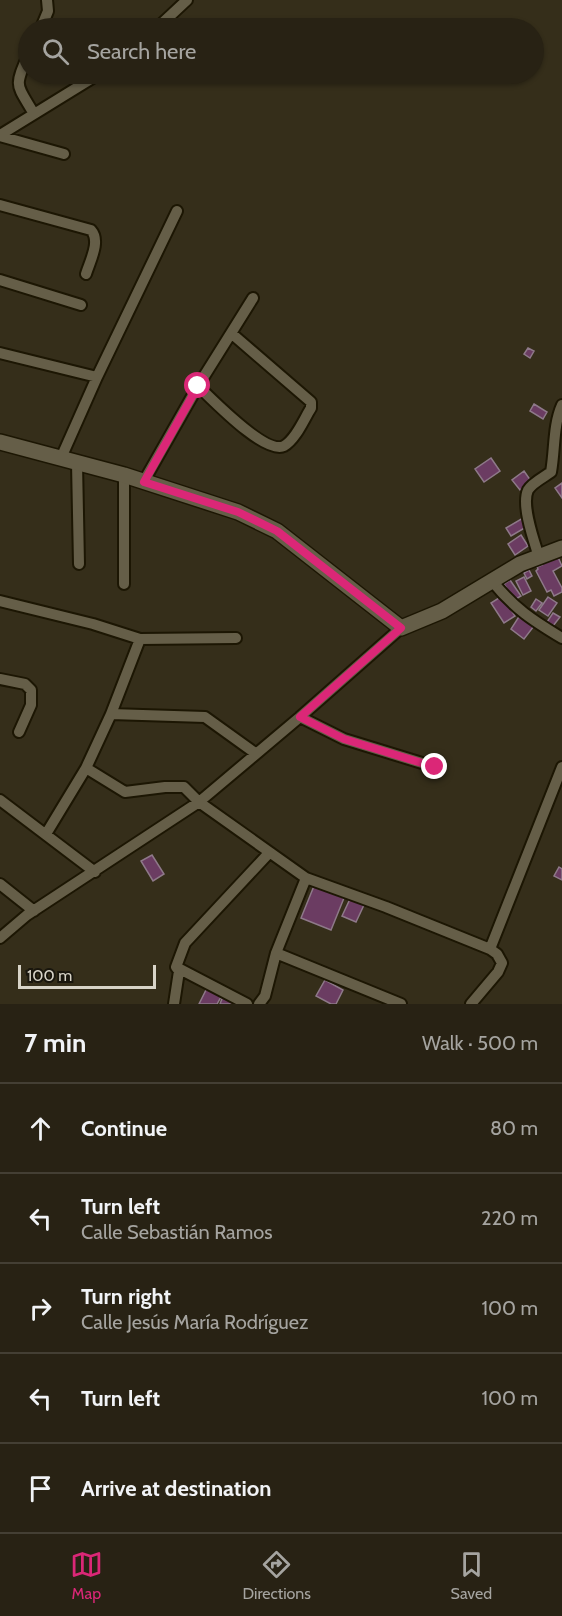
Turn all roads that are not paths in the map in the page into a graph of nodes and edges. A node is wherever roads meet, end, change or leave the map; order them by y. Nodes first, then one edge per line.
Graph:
1 (48, 0) edge
2 (187, 0) edge
3 (45, 18) edge
4 (168, 18) edge
5 (18, 79) edge
6 (83, 84) edge
7 (34, 114) junction
8 (0, 135) edge
9 (64, 154) dead end
10 (0, 205) edge
11 (177, 211) dead end
12 (86, 274) dead end
13 (0, 280) edge
14 (253, 298) dead end
15 (81, 305) dead end
16 (231, 333) junction
17 (0, 353) edge
18 (97, 377) junction
19 (198, 386) junction
20 (562, 405) edge
21 (0, 442) edge
22 (61, 458) junction
23 (77, 463) junction
24 (124, 476) junction
25 (144, 482) junction
26 (562, 548) edge
27 (538, 557) junction
28 (79, 564) dead end
29 (492, 581) junction
30 (124, 584) dead end
31 (0, 601) edge
32 (401, 628) junction
33 (236, 638) dead end
34 (562, 638) edge
35 (140, 639) junction
36 (0, 679) edge
37 (111, 714) junction
38 (300, 717) junction
39 (19, 732) dead end
40 (255, 753) junction
41 (435, 767) dead end
42 (562, 767) edge
43 (86, 768) junction
44 (0, 800) edge
45 (200, 802) junction
46 (46, 834) junction
47 (269, 853) junction
48 (95, 872) junction
49 (306, 878) junction
50 (0, 884) edge
51 (34, 911) junction
52 (1, 934) edge
53 (490, 949) junction
54 (276, 953) junction
55 (176, 967) junction
56 (174, 1004) edge
57 (247, 1004) edge
58 (259, 1004) edge
59 (401, 1004) edge
60 (471, 1004) edge

1 - 3 street
2 - 4 street
5 - 7 street
6 - 7 street
7 - 8 street
8 - 9 street
10 - 12 street
11 - 18 street
13 - 15 street
14 - 16 street
16 - 19 street
16 - 19 street
17 - 18 street
18 - 22 street
19 - 25 street
20 - 27 street
21 - 22 main road
22 - 23 main road
23 - 24 main road
23 - 28 street
24 - 25 main road
24 - 30 street
25 - 32 main road
26 - 27 main road
27 - 29 main road
29 - 32 main road
29 - 34 street
31 - 35 street
32 - 38 street
33 - 35 street
35 - 37 street
36 - 39 street
37 - 40 street
37 - 43 street
38 - 40 street
38 - 41 street
40 - 45 street
42 - 53 street
43 - 45 street
43 - 46 street
44 - 46 street
45 - 47 street
45 - 48 street
46 - 48 street
47 - 49 street
47 - 55 street
48 - 51 street
49 - 53 street
49 - 54 street
50 - 51 street
51 - 52 street
53 - 60 street
54 - 58 street
54 - 59 street
55 - 56 street
55 - 57 street

